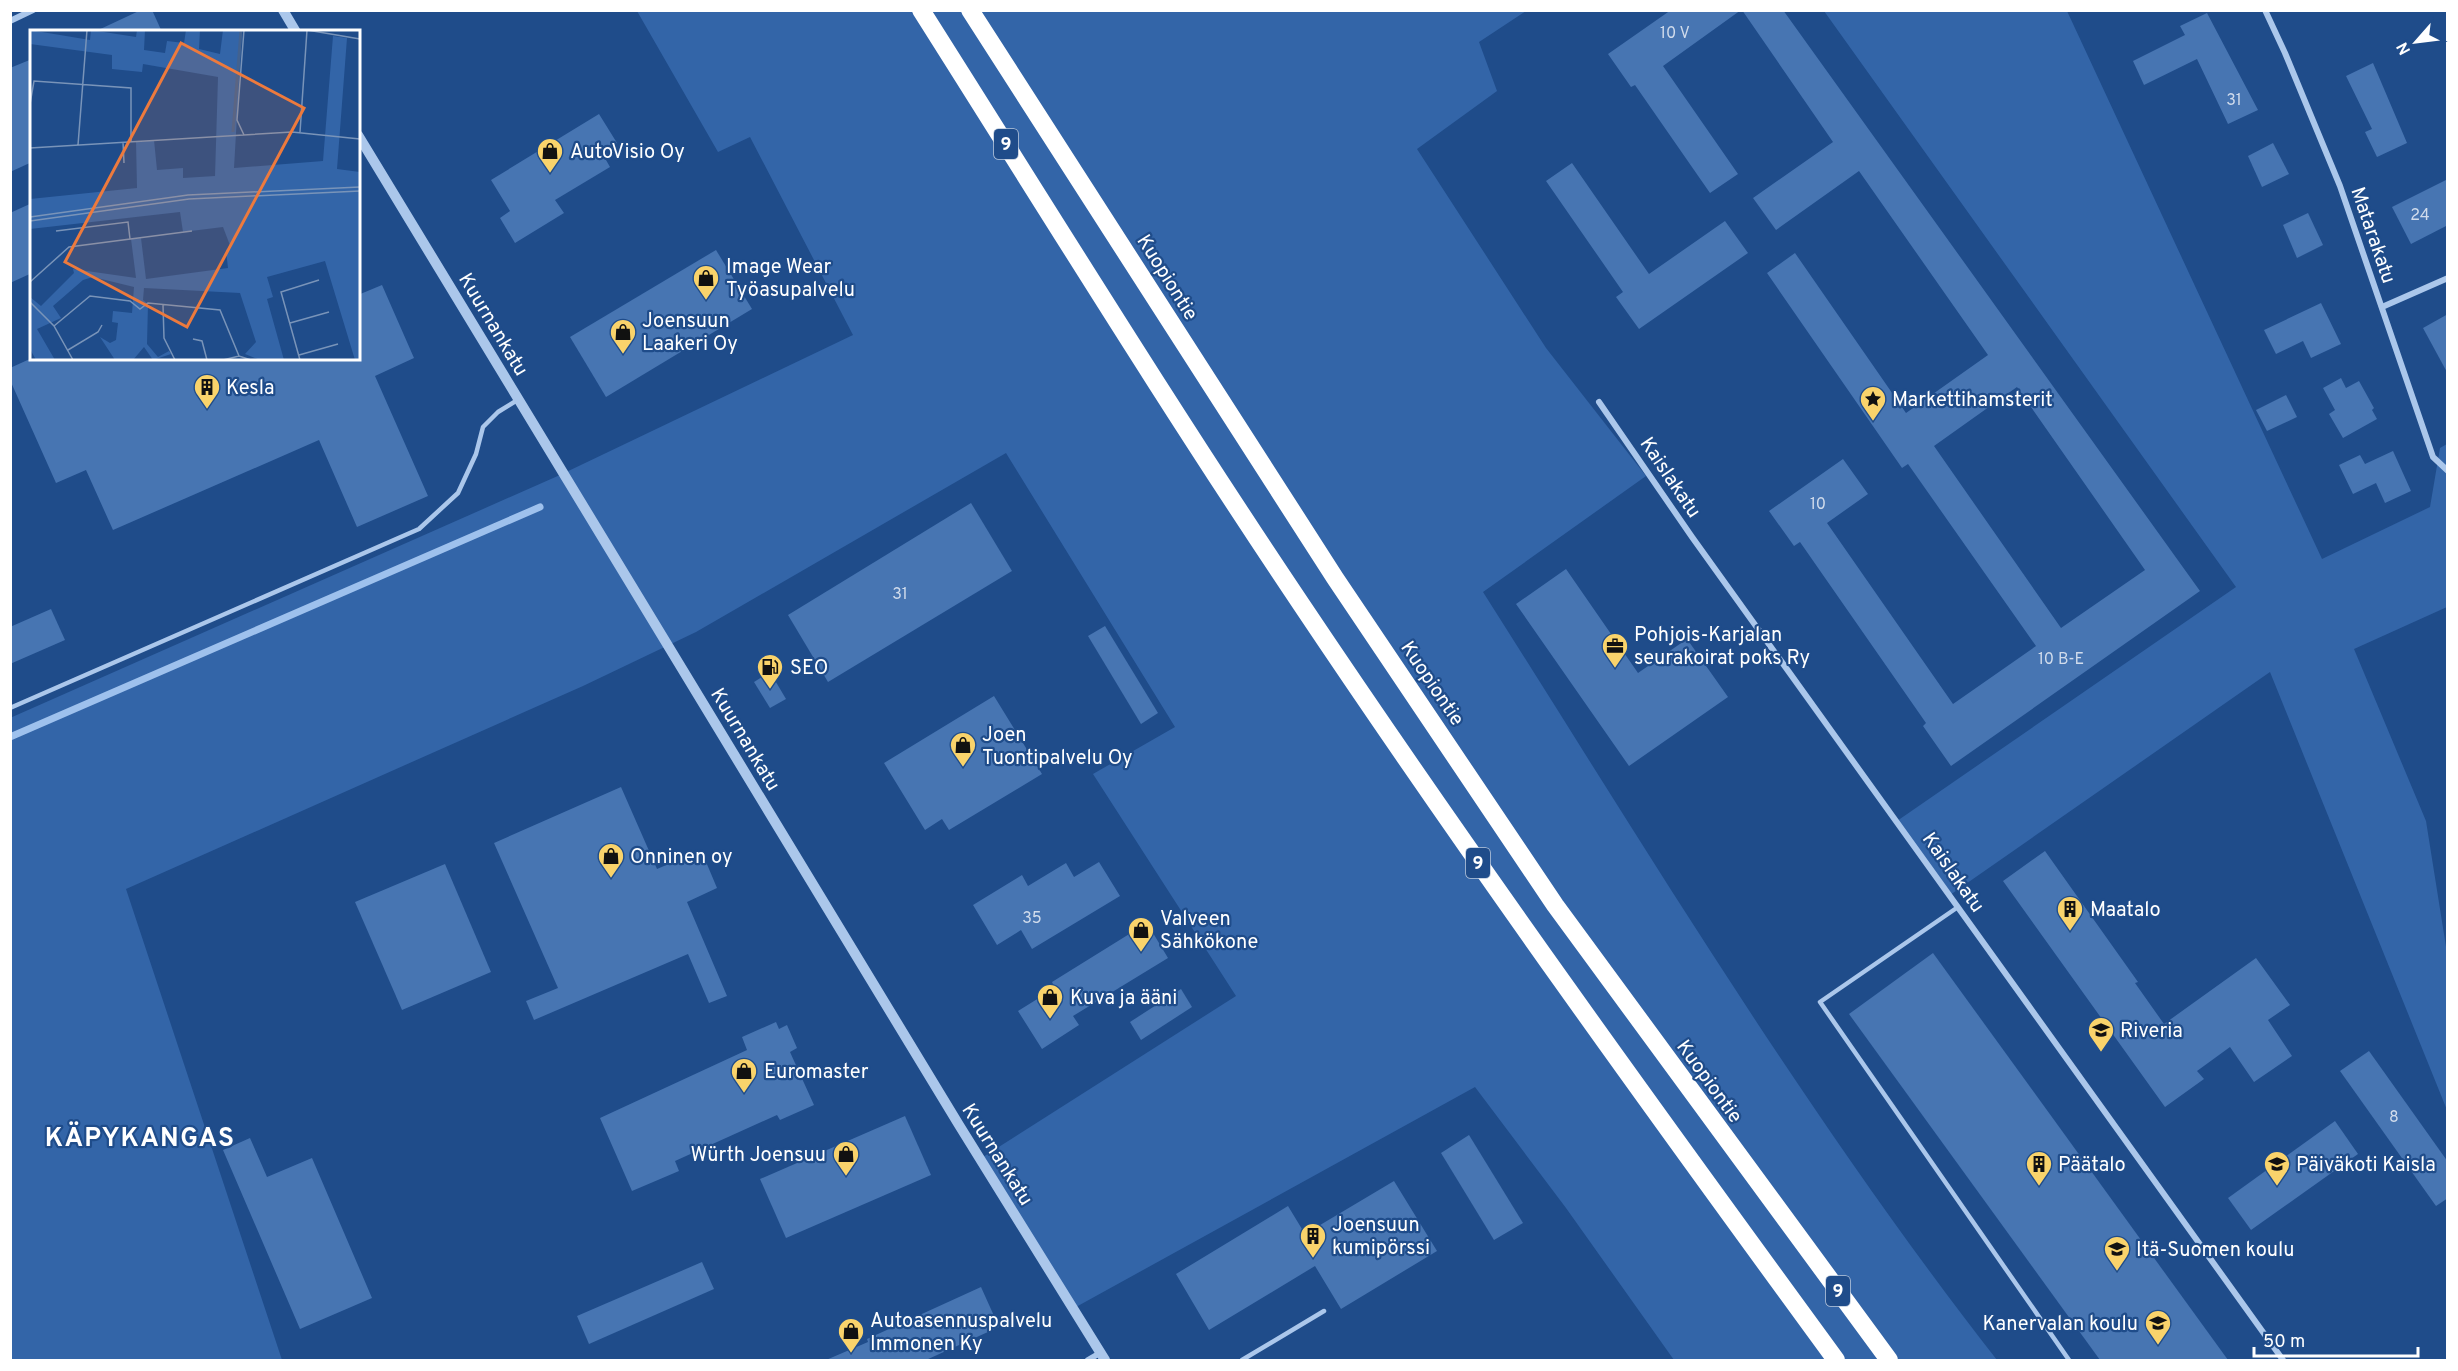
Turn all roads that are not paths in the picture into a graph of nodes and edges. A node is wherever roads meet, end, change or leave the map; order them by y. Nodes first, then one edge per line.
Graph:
1 (33, 10) edge
2 (283, 10) edge
3 (921, 10) edge
4 (970, 10) edge
5 (2265, 10) edge
6 (10, 21) edge
7 (295, 30) edge
8 (360, 138) edge
9 (2448, 278) edge
10 (2382, 307) junction
11 (519, 399) junction
12 (1599, 402) dead end
13 (2448, 471) edge
14 (10, 708) edge
15 (1958, 907) junction
16 (1324, 1311) dead end
17 (1103, 1357) edge
18 (1088, 1360) edge
19 (1242, 1360) edge
20 (1836, 1360) edge
21 (1889, 1360) edge
22 (2069, 1360) edge
23 (2283, 1360) edge

1 - 6 street
2 - 7 street
3 - 20 highway, 9
4 - 21 highway, Kuopiontie / 9
5 - 10 street, Matarakatu
8 - 11 street, Kuurnankatu
9 - 10 street
10 - 13 street, Matarakatu
11 - 14 lane
11 - 17 street, Kuurnankatu
12 - 15 street, Kaislakatu
15 - 22 lane
15 - 23 street, Kaislakatu
16 - 19 lane
17 - 18 street

